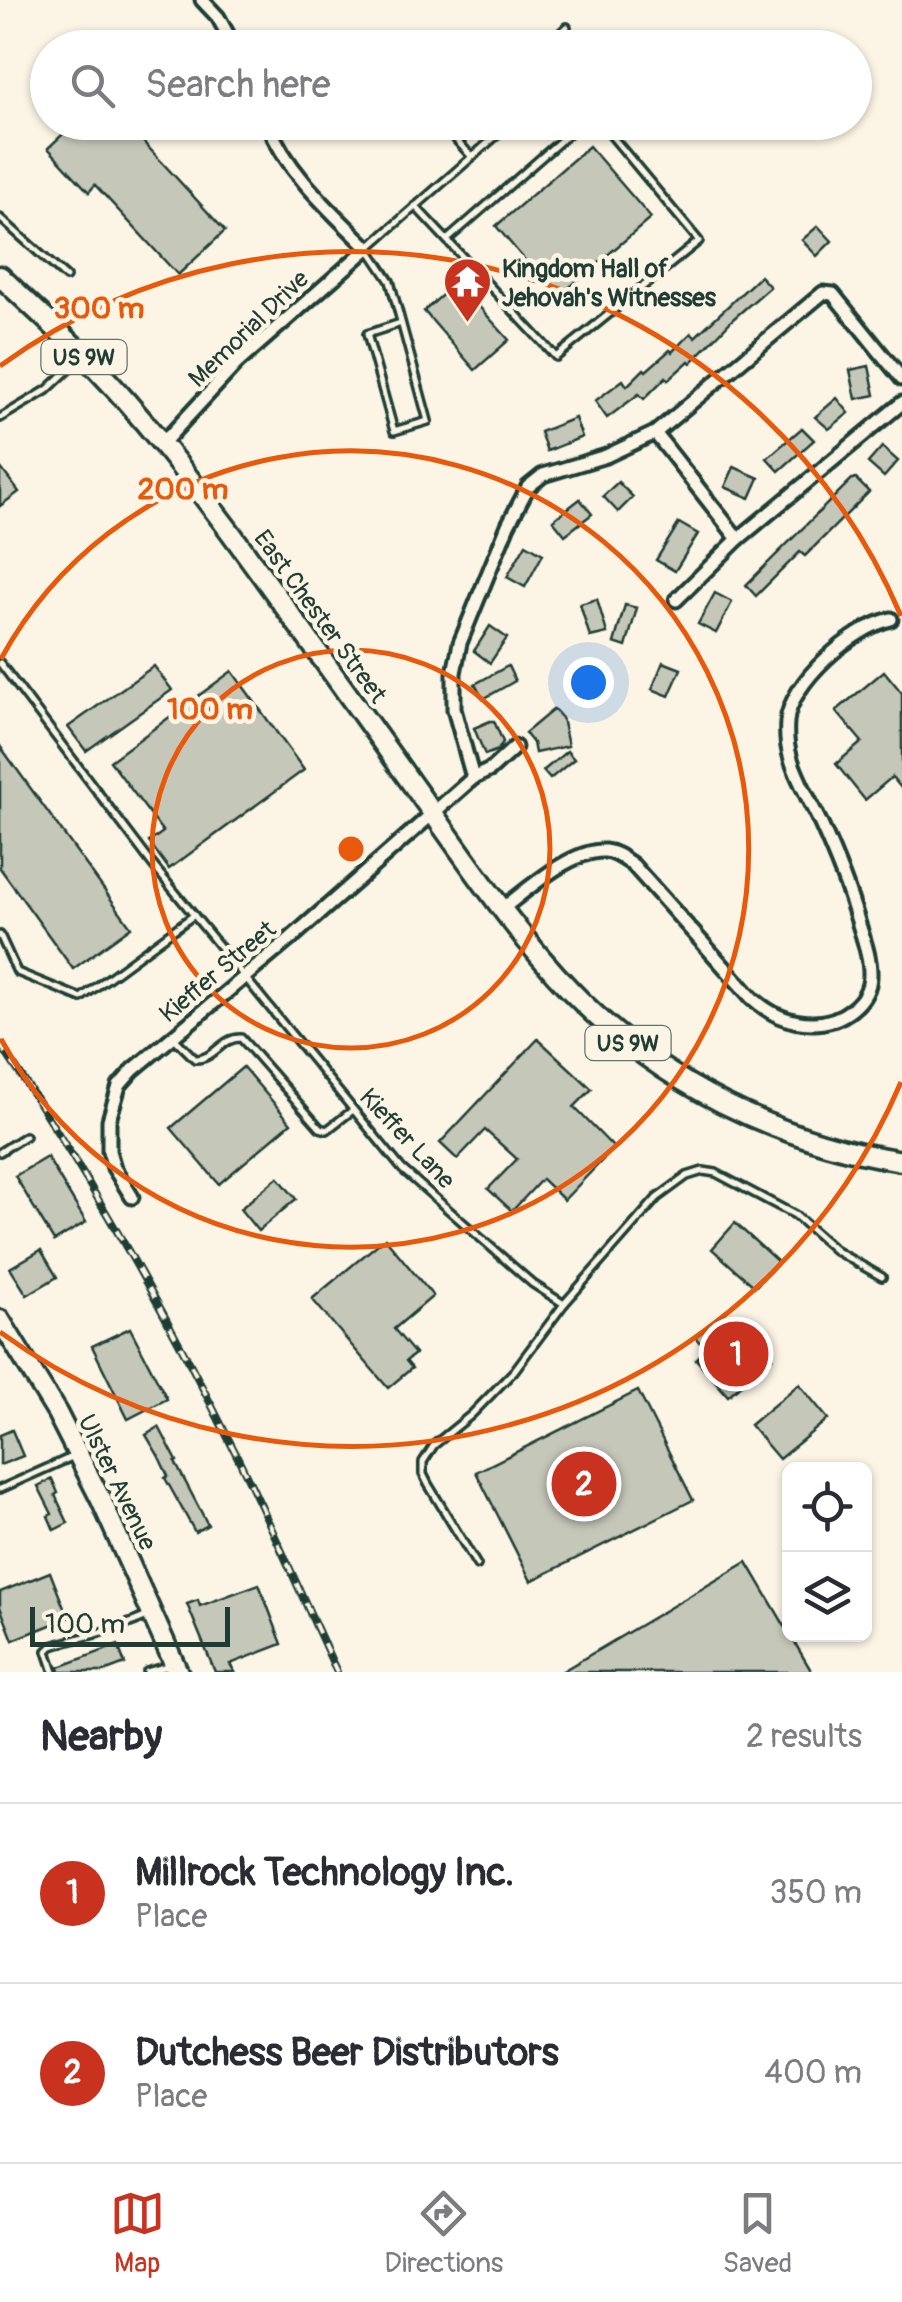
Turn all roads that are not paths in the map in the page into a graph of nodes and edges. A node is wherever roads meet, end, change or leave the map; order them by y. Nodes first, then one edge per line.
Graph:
1 (202, 0) edge
2 (567, 27) dead end
3 (225, 30) edge
4 (564, 30) edge
5 (274, 140) edge
6 (456, 140) edge
7 (491, 140) edge
8 (561, 140) edge
9 (615, 140) edge
10 (472, 157) junction
11 (415, 206) junction
12 (0, 218) edge
13 (447, 240) junction
14 (368, 248) junction
15 (0, 276) edge
16 (66, 277) dead end
17 (401, 322) junction
18 (83, 356) junction
19 (902, 379) edge
20 (902, 403) edge
21 (0, 418) edge
22 (654, 433) junction
23 (163, 443) junction
24 (738, 539) junction
25 (676, 600) dead end
26 (896, 622) edge
27 (0, 663) edge
28 (515, 747) dead end
29 (473, 778) junction
30 (434, 814) junction
31 (502, 909) junction
32 (194, 914) junction
33 (0, 934) edge
34 (245, 976) junction
35 (173, 1037) junction
36 (353, 1110) junction
37 (25, 1136) dead end
38 (0, 1152) edge
39 (902, 1161) edge
40 (132, 1197) dead end
41 (882, 1277) dead end
42 (564, 1304) junction
43 (0, 1320) edge
44 (77, 1454) junction
45 (0, 1488) edge
46 (477, 1565) dead end
47 (152, 1614) junction
48 (177, 1668) edge
49 (54, 1672) edge
50 (147, 1672) edge

1 - 3 street
2 - 4 lane
5 - 14 street
6 - 10 lane
7 - 10 lane
8 - 13 lane
9 - 13 lane
10 - 11 lane
11 - 13 lane
11 - 14 lane
12 - 16 lane
14 - 17 lane
14 - 23 street, Memorial Drive
15 - 18 main road, East Chester Street / US 9W
17 - 17 lane
18 - 21 lane
18 - 23 main road, East Chester Street / US 9W
19 - 22 street
20 - 24 street
22 - 24 street
22 - 29 street
23 - 30 main road, East Chester Street / US 9W
24 - 25 street
26 - 31 street
27 - 32 lane, Kieffer Lane
28 - 29 street, Kieffer Street
29 - 30 street, Kieffer Street
30 - 31 main road, US 9W
30 - 34 street, Kieffer Street
31 - 39 main road, US 9W
32 - 33 lane
32 - 34 lane, Kieffer Lane
34 - 35 street, Kieffer Street
34 - 36 lane, Kieffer Lane
35 - 36 lane
35 - 40 street, Kieffer Street
36 - 42 lane, Kieffer Lane
37 - 38 lane
41 - 42 lane
42 - 46 lane
43 - 44 main road, Ulster Avenue
44 - 45 lane
44 - 47 main road, Ulster Avenue
47 - 48 main road, Ulster Avenue
47 - 49 lane
48 - 50 lane

